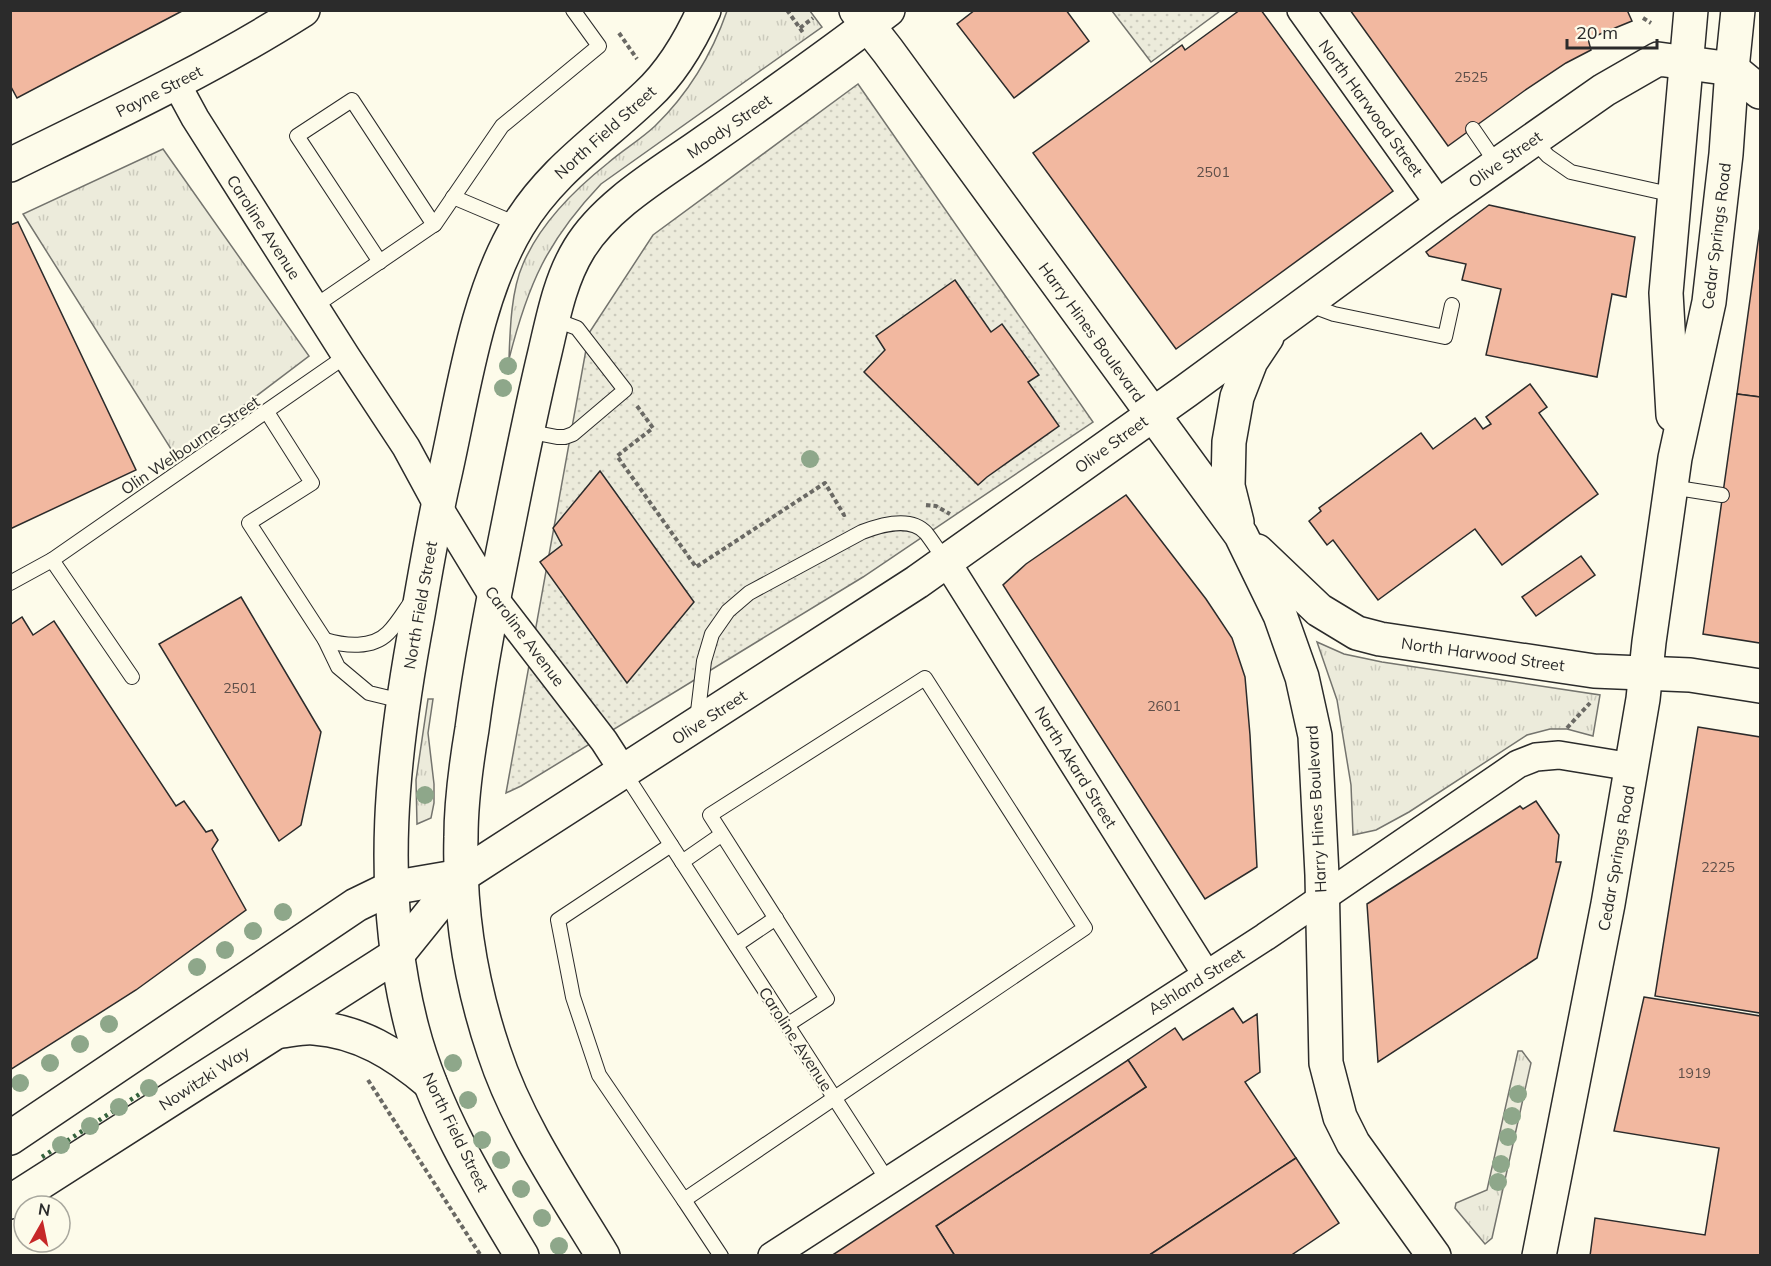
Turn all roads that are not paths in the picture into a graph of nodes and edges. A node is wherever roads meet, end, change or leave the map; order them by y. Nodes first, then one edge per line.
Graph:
1 (303, 10) edge
2 (573, 10) edge
3 (704, 10) edge
4 (1301, 10) edge
5 (1685, 10) edge
6 (1691, 10) edge
7 (1700, 10) edge
8 (1738, 10) edge
9 (871, 15) edge
10 (1672, 61) junction
11 (1731, 69) junction
12 (176, 83) junction
13 (1761, 92) edge
14 (1473, 129) dead end
15 (1533, 140) junction
16 (10, 165) edge
17 (1497, 165) junction
18 (1674, 195) junction
19 (453, 197) junction
20 (1440, 205) junction
21 (434, 225) junction
22 (519, 225) junction
23 (380, 262) junction
24 (1305, 303) junction
25 (1452, 305) dead end
26 (315, 306) junction
27 (553, 319) junction
28 (1276, 324) junction
29 (346, 356) junction
30 (267, 412) junction
31 (1152, 415) junction
32 (526, 431) junction
33 (1673, 472) junction
34 (1722, 495) dead end
35 (438, 506) junction
36 (1241, 535) junction
37 (52, 560) junction
38 (946, 561) junction
39 (10, 583) edge
40 (423, 587) junction
41 (494, 598) junction
42 (324, 640) junction
43 (1646, 672) junction
44 (132, 677) dead end
45 (1761, 686) edge
46 (402, 701) junction
47 (697, 725) junction
48 (1632, 767) junction
49 (624, 772) junction
50 (722, 835) junction
51 (671, 845) junction
52 (682, 862) junction
53 (461, 876) junction
54 (391, 888) junction
55 (1322, 899) junction
56 (776, 918) junction
57 (736, 945) junction
58 (398, 954) junction
59 (1206, 974) junction
60 (787, 1025) junction
61 (279, 1031) junction
62 (430, 1083) junction
63 (834, 1098) junction
64 (10, 1138) edge
65 (888, 1181) junction
66 (684, 1200) junction
67 (10, 1202) edge
68 (522, 1256) edge
69 (603, 1256) edge
70 (721, 1256) edge
71 (772, 1256) edge
72 (1434, 1256) edge
73 (1539, 1256) edge

1 - 12 main road, Payne Street
2 - 19 lane
3 - 22 main road, North Field Street
4 - 20 street, North Harwood Street
5 - 10 main road, Cedar Springs Road
6 - 10 main road, Cedar Springs Road
7 - 11 main road
8 - 11 main road, Cedar Springs Road
9 - 27 main road, Moody Street
9 - 31 main road, Harry Hines Boulevard
10 - 11 main road
10 - 15 main road, Olive Street
10 - 18 main road, Cedar Springs Road
11 - 13 main road
11 - 33 main road, Cedar Springs Road
12 - 16 main road, Payne Street
12 - 26 street, Caroline Avenue
14 - 17 lane
15 - 17 main road, Olive Street
15 - 18 lane
17 - 20 main road, Olive Street
18 - 33 main road, Cedar Springs Road
19 - 21 lane
19 - 22 lane
20 - 24 main road, Olive Street
21 - 23 lane
21 - 23 lane
22 - 35 main road, North Field Street
23 - 26 lane
24 - 25 lane
24 - 28 main road, Olive Street
26 - 29 street, Caroline Avenue
27 - 32 main road
27 - 32 lane
28 - 31 main road, Olive Street
28 - 36 main road
29 - 30 lane, Olin Welbourne Street
29 - 35 street, Caroline Avenue
30 - 37 lane, Olin Welbourne Street
30 - 42 lane
31 - 36 main road, Harry Hines Boulevard
31 - 38 main road, Olive Street
32 - 41 main road
33 - 34 lane
33 - 43 main road, Cedar Springs Road
35 - 40 main road, North Field Street
35 - 41 street, Caroline Avenue
36 - 43 main road, North Harwood Street
36 - 55 main road, Harry Hines Boulevard
37 - 39 lane, Olin Welbourne Street
37 - 44 lane
38 - 47 main road, Olive Street
38 - 47 lane
38 - 59 street, North Akard Street
40 - 42 lane
40 - 46 main road, North Field Street
41 - 49 street, Caroline Avenue
41 - 53 main road
42 - 46 lane
43 - 45 main road, North Harwood Street
43 - 48 main road, Cedar Springs Road
46 - 54 main road, North Field Street
47 - 49 main road, Olive Street
48 - 55 street, Ashland Street
48 - 73 main road, Cedar Springs Road
49 - 51 lane, Caroline Avenue
49 - 53 main road, Olive Street
50 - 52 lane
50 - 56 lane
50 - 63 lane
51 - 52 lane, Caroline Avenue
51 - 66 lane
52 - 57 lane, Caroline Avenue
53 - 54 main road, Olive Street
53 - 58 main road, Olive Street
53 - 69 main road
54 - 58 main road, North Field Street
54 - 64 main road
55 - 59 street, Ashland Street
55 - 72 main road, Harry Hines Boulevard
56 - 57 lane
56 - 60 lane
57 - 60 lane, Caroline Avenue
58 - 61 main road, Nowitzki Way
58 - 62 main road, North Field Street
59 - 65 street, Ashland Street
60 - 63 lane, Caroline Avenue
61 - 62 main road
61 - 67 main road, Nowitzki Way
62 - 68 main road, North Field Street
63 - 65 lane, Caroline Avenue
63 - 66 lane
65 - 71 street, Ashland Street
66 - 70 lane

